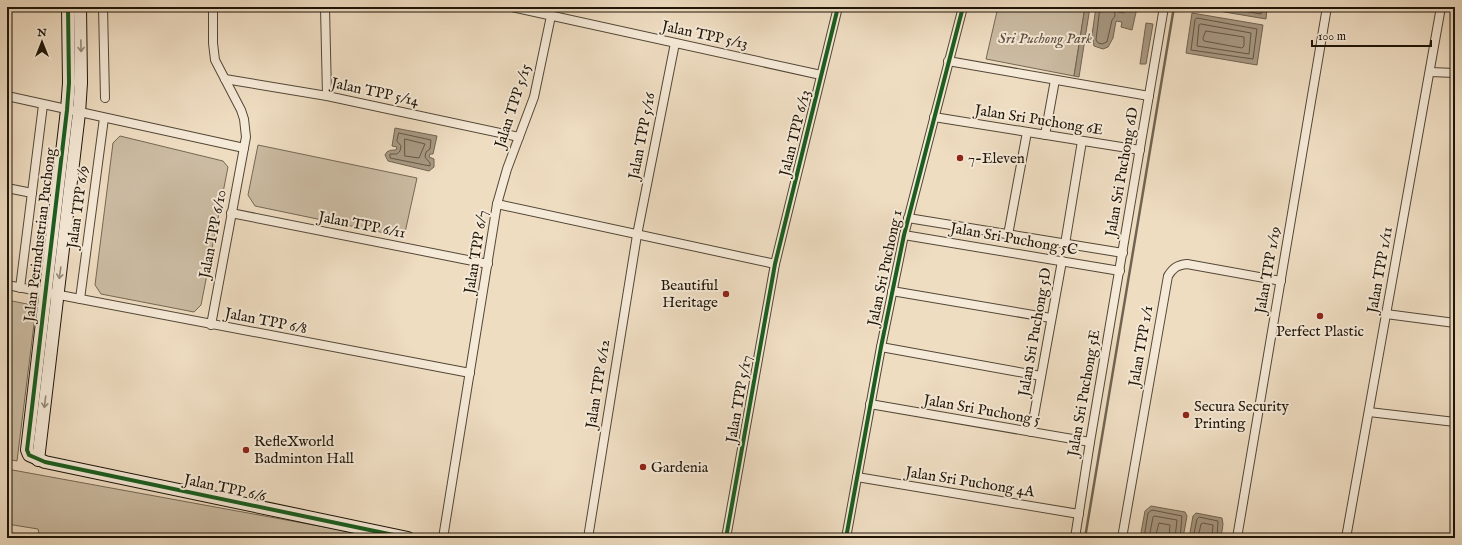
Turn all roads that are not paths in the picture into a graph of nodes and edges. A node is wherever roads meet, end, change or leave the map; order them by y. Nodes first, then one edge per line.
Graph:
1 (68, 7) edge
2 (80, 7) edge
3 (103, 7) edge
4 (213, 7) edge
5 (325, 7) edge
6 (512, 7) edge
7 (838, 7) edge
8 (963, 7) edge
9 (1164, 7) edge
10 (1327, 7) edge
11 (1441, 7) edge
12 (551, 16) junction
13 (675, 43) junction
14 (948, 61) junction
15 (1430, 72) junction
16 (1455, 73) edge
17 (821, 75) junction
18 (225, 79) junction
19 (1055, 80) junction
20 (7, 96) edge
21 (327, 96) junction
22 (1149, 96) junction
23 (105, 98) dead end
24 (43, 105) junction
25 (73, 112) junction
26 (934, 117) junction
27 (104, 118) junction
28 (1026, 132) junction
29 (1045, 135) junction
30 (519, 137) junction
31 (1082, 141) junction
32 (244, 148) junction
33 (1140, 150) junction
34 (7, 188) edge
35 (32, 193) junction
36 (497, 204) junction
37 (231, 213) junction
38 (908, 218) junction
39 (637, 235) junction
40 (904, 235) junction
41 (1008, 235) junction
42 (1065, 244) junction
43 (1123, 253) junction
44 (1062, 261) junction
45 (488, 264) junction
46 (775, 264) junction
47 (1120, 271) junction
48 (1281, 281) junction
49 (7, 285) edge
50 (20, 288) junction
51 (892, 290) junction
52 (44, 292) junction
53 (57, 295) junction
54 (80, 299) junction
55 (1386, 314) junction
56 (1052, 318) junction
57 (1455, 322) edge
58 (211, 325) junction
59 (881, 347) junction
60 (470, 373) junction
61 (1041, 376) junction
62 (870, 404) junction
63 (1369, 412) junction
64 (1455, 422) edge
65 (1031, 432) junction
66 (1090, 442) junction
67 (38, 460) junction
68 (857, 477) junction
69 (1078, 514) junction
70 (408, 538) edge
71 (443, 538) edge
72 (588, 538) edge
73 (726, 538) edge
74 (846, 538) edge
75 (1075, 538) edge
76 (1122, 538) edge
77 (1237, 538) edge
78 (1346, 538) edge

1 - 25 street, Jalan Perindustrian Puchong
2 -> 25 street, Jalan Perindustrian Puchong
3 - 23 street
4 - 18 street, Jalan TPP 6/10
5 - 21 street
6 - 12 street, Jalan TPP 5/13
7 - 17 street, Jalan TPP 6/13
8 - 14 street, Jalan Sri Puchong 1
9 - 22 street, Jalan Sri Puchong 6D
10 - 48 street, Jalan TPP 1/19
11 - 15 street, Jalan TPP 1/11
12 - 13 street, Jalan TPP 5/13
12 - 30 street, Jalan TPP 5/15
13 - 17 street, Jalan TPP 5/13
13 - 39 street, Jalan TPP 5/16
14 - 19 street
14 - 26 street, Jalan Sri Puchong 1
15 - 16 street
15 - 55 street, Jalan TPP 1/11
17 - 46 street, Jalan TPP 6/13
18 - 21 street, Jalan TPP 5/14
18 - 32 street, Jalan TPP 6/10
19 - 22 street
19 - 29 street
20 - 24 street
21 - 30 street, Jalan TPP 5/14
22 - 33 street, Jalan Sri Puchong 6D
24 - 25 street
24 - 35 street
25 - 27 street
25 - 52 street, Jalan Perindustrian Puchong
25 -> 53 street, Jalan Perindustrian Puchong
26 - 28 street, Jalan Sri Puchong 6E
26 - 38 street, Jalan Sri Puchong 1
27 - 32 street
27 - 54 street, Jalan TPP 6/9
28 - 29 street, Jalan Sri Puchong 6E
28 - 41 street
29 - 31 street, Jalan Sri Puchong 6E
30 - 36 street, Jalan TPP 5/15
31 - 33 street, Jalan Sri Puchong 6E
31 - 42 street
32 - 37 street, Jalan TPP 6/10
33 - 43 street, Jalan Sri Puchong 6D
34 - 35 street
35 - 50 street
36 - 39 street, Jalan TPP 6/7
36 - 45 street, Jalan TPP 6/7
37 - 45 street, Jalan TPP 6/11
37 - 58 street, Jalan TPP 6/10
38 - 40 street, Jalan Sri Puchong 1
38 - 41 street
39 - 46 street, Jalan TPP 6/7
39 - 72 street, Jalan TPP 6/12
40 - 44 street, Jalan Sri Puchong 5C
40 - 51 street, Jalan Sri Puchong 1
41 - 42 street
42 - 43 street
43 - 47 street, Jalan Sri Puchong 5E
44 - 47 street, Jalan Sri Puchong 5C
44 - 56 street, Jalan Sri Puchong 5D
45 - 60 street, Jalan TPP 6/7
46 - 73 street, Jalan TPP 5/17
47 - 66 street, Jalan Sri Puchong 5E
48 - 76 street, Jalan TPP 1/1
48 - 77 street, Jalan TPP 1/19
49 - 50 street, Jalan TPP 6/8
50 - 52 street, Jalan TPP 6/8
51 - 56 street
51 - 59 street, Jalan Sri Puchong 1
52 - 53 street, Jalan TPP 6/8
52 - 67 street, Jalan Perindustrian Puchong
53 - 54 street, Jalan TPP 6/8
53 -> 67 street, Jalan Perindustrian Puchong
54 - 58 street, Jalan TPP 6/8
55 - 57 street
55 - 63 street, Jalan TPP 1/11
56 - 61 street, Jalan Sri Puchong 5D
58 - 60 street, Jalan TPP 6/8
59 - 61 street
59 - 62 street, Jalan Sri Puchong 1
60 - 71 street, Jalan TPP 6/7
61 - 65 street, Jalan Sri Puchong 5D
62 - 65 street, Jalan Sri Puchong 5
62 - 68 street, Jalan Sri Puchong 1
63 - 64 street
63 - 78 street, Jalan TPP 1/11
65 - 66 street, Jalan Sri Puchong 5
66 - 69 street, Jalan Sri Puchong 5E
67 - 70 street, Jalan TPP 6/6
68 - 69 street, Jalan Sri Puchong 4A
68 - 74 street, Jalan Sri Puchong 1
69 - 75 street, Jalan Sri Puchong 5E

